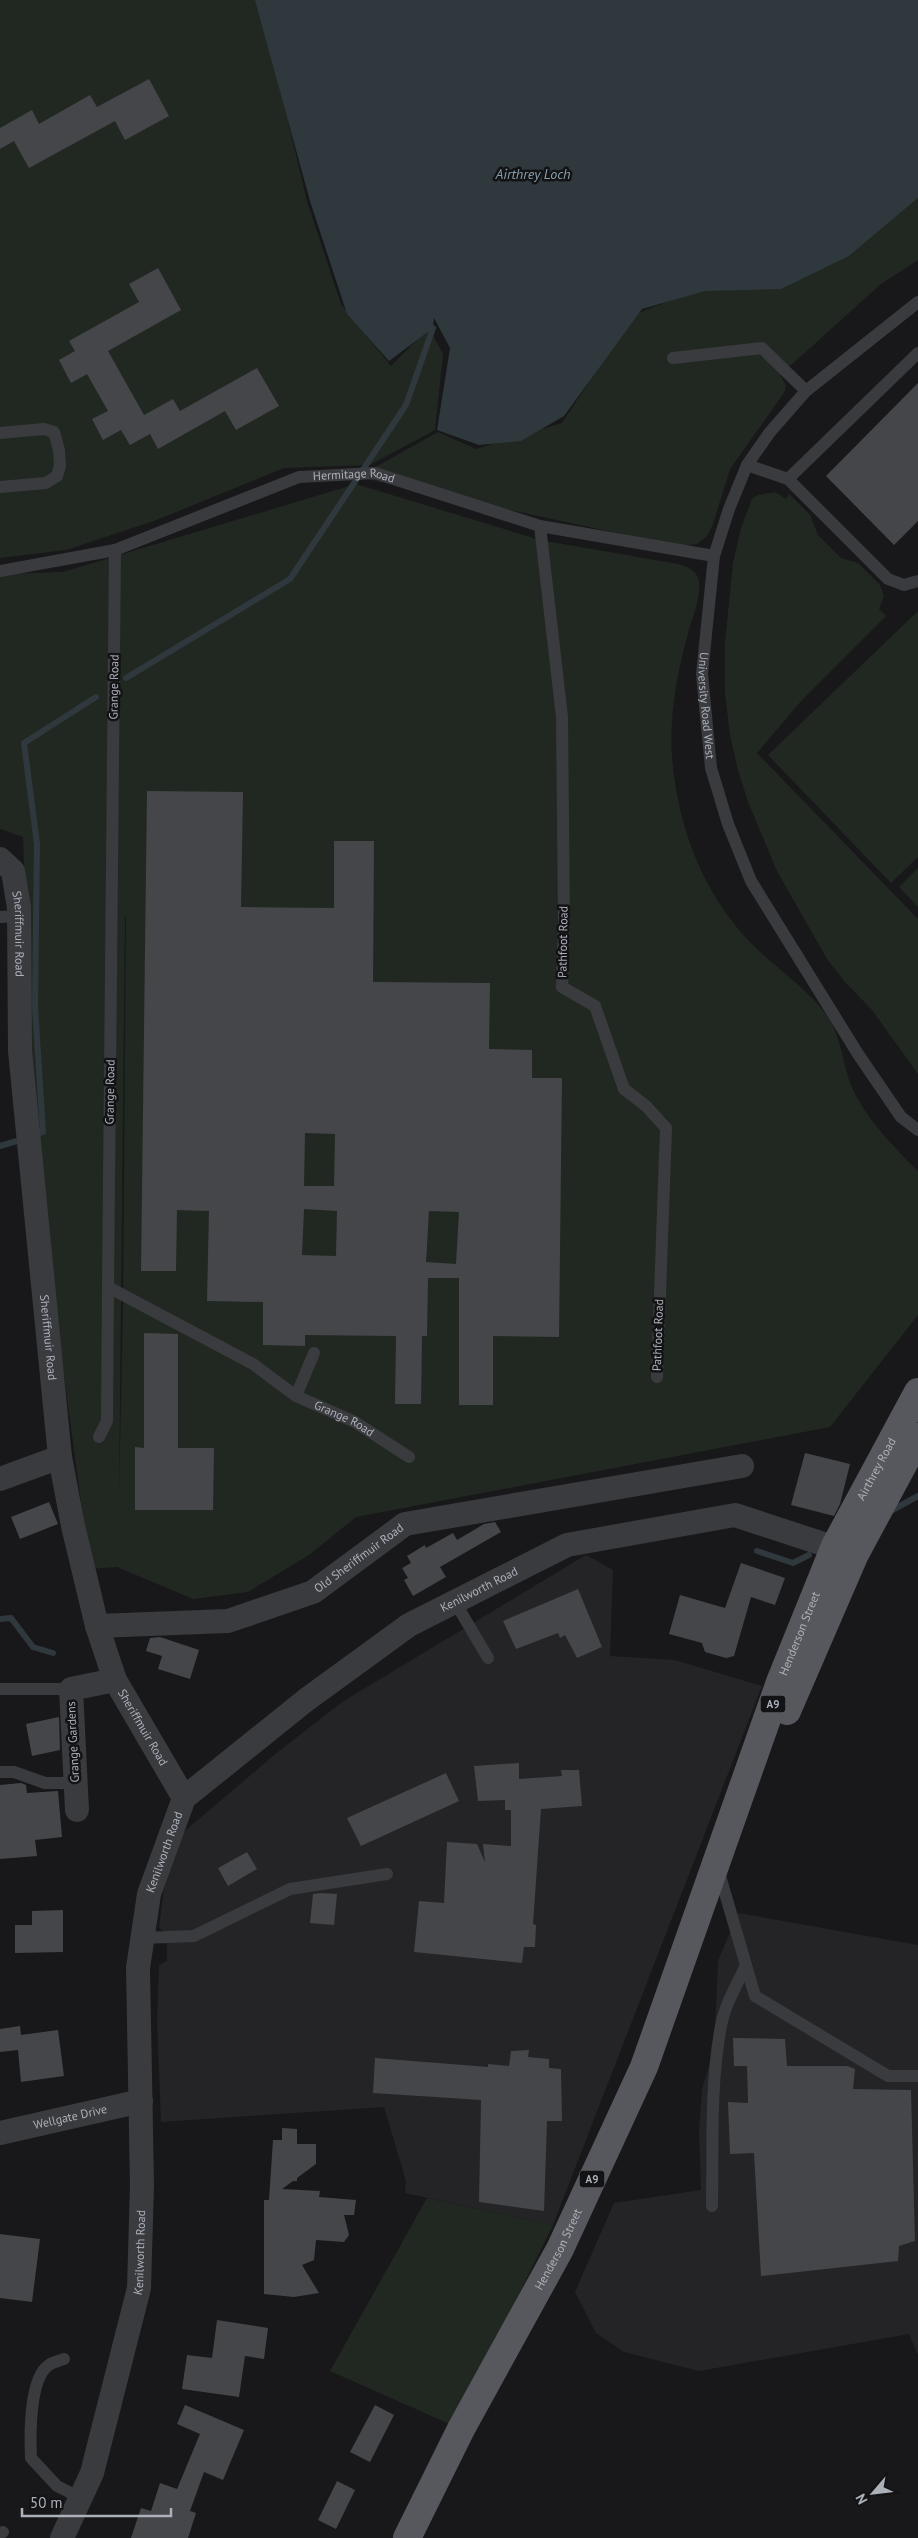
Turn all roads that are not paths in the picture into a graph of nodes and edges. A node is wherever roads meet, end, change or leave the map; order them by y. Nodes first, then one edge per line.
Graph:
1 (918, 302) edge
2 (918, 353) edge
3 (673, 358) dead end
4 (806, 391) junction
5 (0, 433) edge
6 (747, 465) junction
7 (788, 480) junction
8 (0, 486) edge
9 (540, 526) junction
10 (115, 550) junction
11 (714, 556) junction
12 (0, 571) edge
13 (918, 581) edge
14 (0, 859) edge
15 (10, 916) edge
16 (918, 1130) edge
17 (108, 1287) junction
18 (314, 1353) dead end
19 (657, 1377) dead end
20 (918, 1392) edge
21 (296, 1396) junction
22 (918, 1436) edge
23 (98, 1437) dead end
24 (60, 1457) junction
25 (410, 1457) dead end
26 (742, 1466) dead end
27 (0, 1479) edge
28 (845, 1550) junction
29 (455, 1602) junction
30 (97, 1626) junction
31 (488, 1658) dead end
32 (115, 1680) junction
33 (71, 1689) junction
34 (0, 1690) edge
35 (0, 1772) edge
36 (76, 1783) junction
37 (184, 1798) junction
38 (77, 1810) dead end
39 (716, 1864) junction
40 (387, 1874) dead end
41 (143, 1938) junction
42 (746, 1965) junction
43 (918, 2076) edge
44 (142, 2101) junction
45 (0, 2134) edge
46 (712, 2206) dead end
47 (64, 2360) dead end
48 (81, 2498) junction
49 (62, 2538) edge
50 (407, 2538) edge

1 - 4 lane, University Road West
2 - 7 lane
3 - 4 lane
4 - 6 lane, University Road West
5 - 8 lane
6 - 7 lane
6 - 11 lane, University Road West
7 - 13 lane
9 - 10 lane, Hermitage Road
9 - 11 lane, Hermitage Road
9 - 19 lane, Pathfoot Road
10 - 12 lane, Hermitage Road
10 - 17 lane, Grange Road
11 - 16 lane, University Road West
14 - 15 street, Sheriffmuir Road
15 - 24 street, Sheriffmuir Road
17 - 21 lane, Grange Road
17 - 23 lane
18 - 21 lane
20 - 28 main road, Airthrey Road / A9
21 - 25 lane, Grange Road
22 - 28 main road, Airthrey Road / A9
24 - 27 street
24 - 30 street, Sheriffmuir Road
26 - 30 street, Old Sheriffmuir Road
28 - 29 street, Kenilworth Road
28 - 39 main road, Henderson Street / A9
29 - 31 lane
29 - 37 street, Kenilworth Road
30 - 32 street, Sheriffmuir Road
32 - 33 street, Grange Gardens
32 - 37 street, Sheriffmuir Road
33 - 34 lane
33 - 36 street, Grange Gardens
35 - 36 lane
36 - 38 street, Grange Gardens
37 - 41 street, Kenilworth Road
39 - 42 lane
39 - 50 main road, Henderson Street / A9
40 - 41 lane
41 - 44 street, Kenilworth Road
42 - 43 lane
42 - 46 lane
44 - 45 street, Wellgate Drive
44 - 48 street, Kenilworth Road
47 - 48 lane
48 - 49 street, Kenilworth Road

